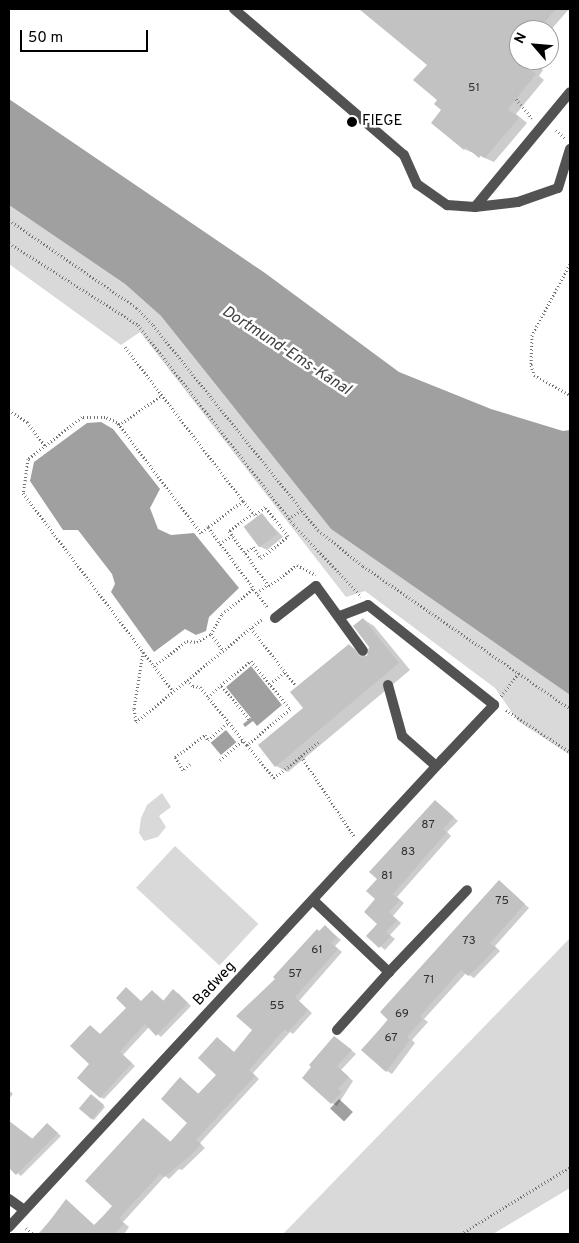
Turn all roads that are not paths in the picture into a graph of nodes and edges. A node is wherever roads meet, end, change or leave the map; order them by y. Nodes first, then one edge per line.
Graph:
1 (234, 9) edge
2 (570, 92) edge
3 (570, 149) edge
4 (475, 207) junction
5 (340, 616) junction
6 (275, 618) dead end
7 (363, 651) dead end
8 (388, 685) dead end
9 (439, 763) junction
10 (467, 890) dead end
11 (313, 900) junction
12 (389, 972) junction
13 (337, 1030) dead end
14 (9, 1200) edge
15 (24, 1210) junction
16 (9, 1227) edge

1 - 4 street
2 - 4 street
3 - 4 street
5 - 6 street
5 - 7 street
5 - 9 street, Badweg
8 - 9 street
9 - 11 street, Badweg
10 - 12 street
11 - 12 street
11 - 15 street, Badweg
12 - 13 street
14 - 15 street
15 - 16 street, Badweg

